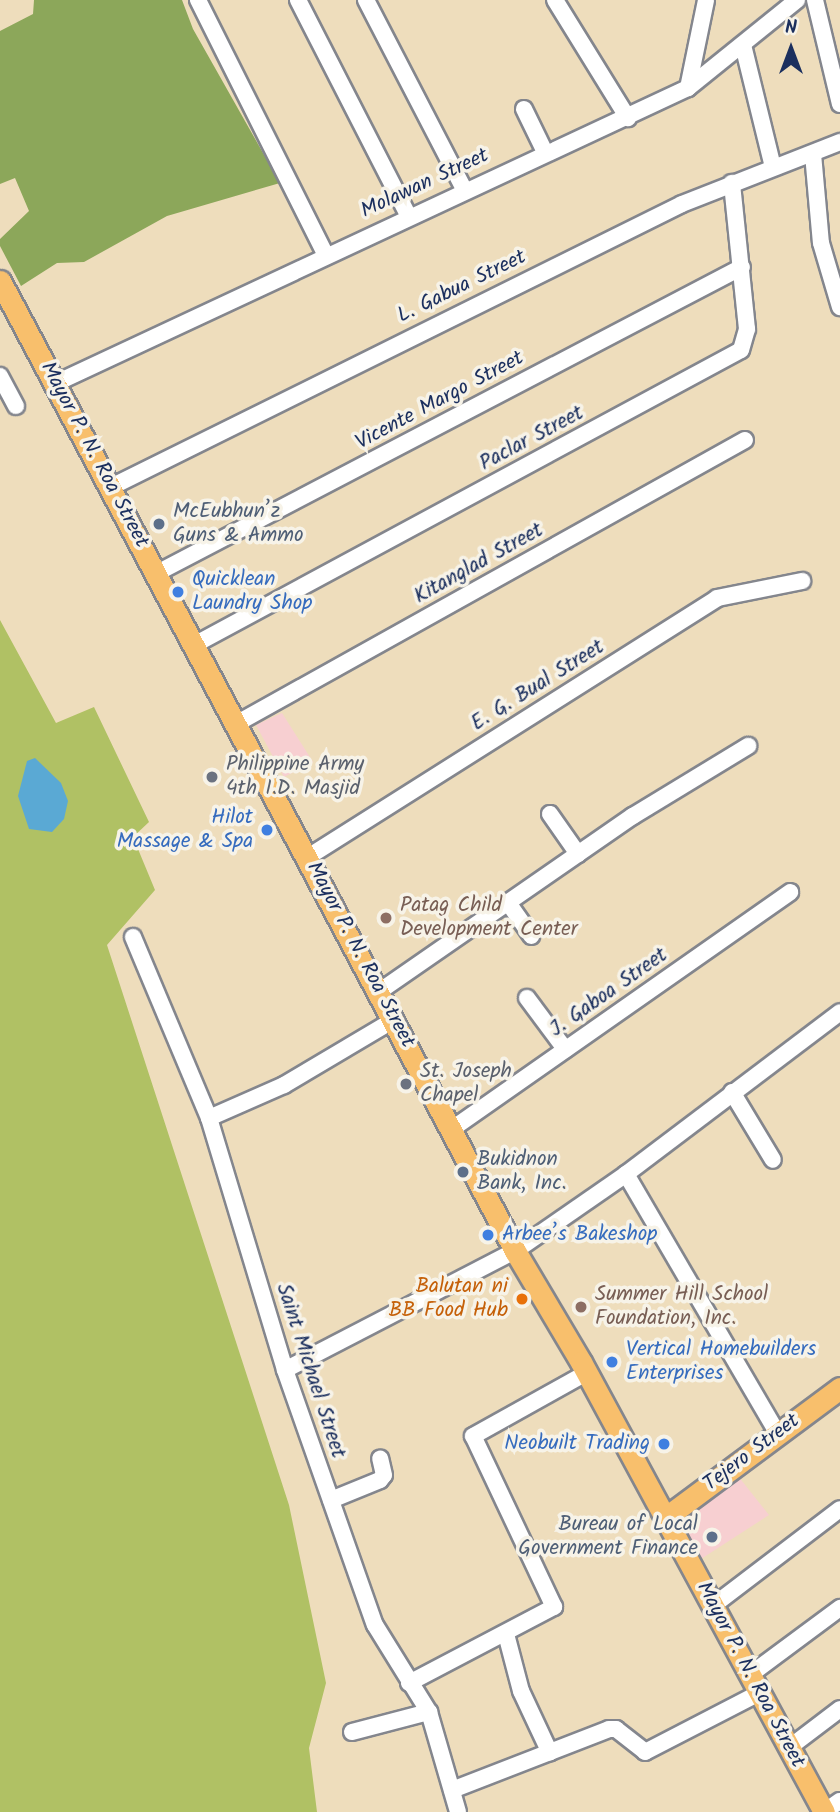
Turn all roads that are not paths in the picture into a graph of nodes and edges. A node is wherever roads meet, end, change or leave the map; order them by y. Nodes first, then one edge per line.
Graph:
1 (198, 0) edge
2 (298, 0) edge
3 (366, 0) edge
4 (555, 0) edge
5 (706, 0) edge
6 (797, 0) edge
7 (816, 0) edge
8 (743, 45) junction
9 (688, 88) junction
10 (840, 104) edge
11 (524, 109) dead end
12 (628, 118) junction
13 (840, 142) edge
14 (545, 152) junction
15 (813, 154) junction
16 (773, 167) junction
17 (732, 183) junction
18 (464, 189) junction
19 (408, 215) junction
20 (325, 254) junction
21 (742, 267) junction
22 (0, 281) edge
23 (840, 307) edge
24 (0, 376) edge
25 (54, 384) junction
26 (16, 405) dead end
27 (745, 440) dead end
28 (111, 487) junction
29 (157, 573) junction
30 (802, 581) dead end
31 (194, 645) junction
32 (234, 725) junction
33 (748, 746) dead end
34 (550, 814) dead end
35 (579, 854) junction
36 (308, 857) junction
37 (790, 892) dead end
38 (509, 904) junction
39 (531, 936) dead end
40 (133, 937) dead end
41 (380, 990) junction
42 (527, 998) dead end
43 (840, 1013) edge
44 (395, 1019) junction
45 (565, 1049) junction
46 (732, 1091) junction
47 (209, 1118) junction
48 (452, 1129) junction
49 (773, 1160) dead end
50 (626, 1174) junction
51 (515, 1251) junction
52 (285, 1370) junction
53 (586, 1373) junction
54 (840, 1388) edge
55 (777, 1432) junction
56 (380, 1458) dead end
57 (331, 1500) junction
58 (840, 1509) edge
59 (665, 1518) junction
60 (714, 1605) junction
61 (840, 1608) edge
62 (506, 1633) junction
63 (409, 1683) junction
64 (756, 1683) junction
65 (840, 1710) edge
66 (429, 1712) junction
67 (352, 1732) dead end
68 (790, 1747) junction
69 (550, 1753) junction
70 (452, 1790) junction
71 (840, 1801) edge
72 (458, 1812) edge
73 (824, 1812) edge

1 - 20 street
2 - 19 street
3 - 18 street
4 - 12 street
5 - 9 street
6 - 8 street, Molawan Street
7 - 10 street
8 - 9 street, Molawan Street
8 - 16 street
9 - 12 street, Molawan Street
11 - 14 street
12 - 14 street, Molawan Street
13 - 15 street, L. Gabua Street
14 - 18 street, Molawan Street
15 - 16 street, L. Gabua Street
15 - 23 street
16 - 17 street, L. Gabua Street
17 - 21 street, Paclar Street
17 - 28 street, L. Gabua Street
18 - 19 street, Molawan Street
19 - 20 street, Molawan Street
20 - 25 street, Molawan Street
21 - 29 street, Vicente Margo Street
21 - 31 street, Paclar Street
22 - 25 main road, Mayor P. N. Roa Street
24 - 26 street
25 - 28 main road, Mayor P. N. Roa Street
27 - 32 street, Kitanglad Street
28 - 29 main road, Mayor P. N. Roa Street
29 - 31 main road, Mayor P. N. Roa Street
30 - 36 street, E. G. Bual Street
31 - 32 main road, Mayor P. N. Roa Street
32 - 36 main road, Mayor P. N. Roa Street
33 - 35 street
34 - 35 street
35 - 38 street
36 - 41 main road, Mayor P. N. Roa Street
37 - 45 street, J. Gaboa Street
38 - 39 street
38 - 41 street
40 - 47 street, Saint Michael Street
41 - 44 main road, Mayor P. N. Roa Street
42 - 45 street
43 - 46 street
44 - 47 street
44 - 48 main road, Mayor P. N. Roa Street
45 - 48 street, J. Gaboa Street
46 - 49 street
46 - 50 street
47 - 52 street, Saint Michael Street
48 - 51 main road, Mayor P. N. Roa Street
50 - 51 street
50 - 55 street
51 - 52 street
51 - 53 main road, Mayor P. N. Roa Street
52 - 57 street, Saint Michael Street
53 - 59 main road, Mayor P. N. Roa Street
53 - 62 street
54 - 55 main road, Tejero Street
55 - 59 main road, Tejero Street
56 - 57 street
57 - 63 street, Saint Michael Street
58 - 60 street
59 - 60 main road, Mayor P. N. Roa Street
60 - 64 main road, Mayor P. N. Roa Street
61 - 64 street
62 - 63 street
62 - 69 street
63 - 66 street, Saint Michael Street
64 - 68 main road, Mayor P. N. Roa Street
64 - 69 street
65 - 68 street
66 - 67 street
66 - 70 street, Saint Michael Street
68 - 73 main road, Mayor P. N. Roa Street
69 - 70 street
70 - 72 street, Saint Michael Street
71 - 73 street

